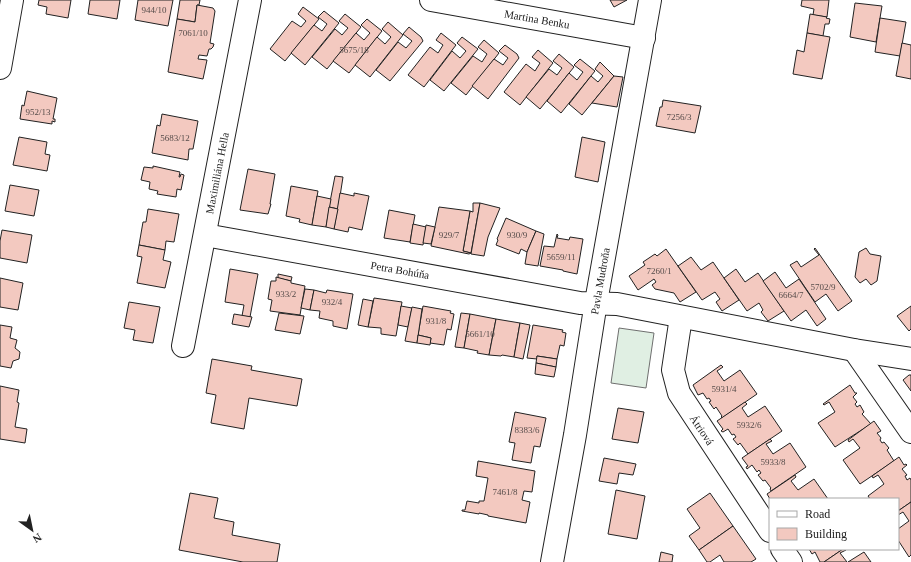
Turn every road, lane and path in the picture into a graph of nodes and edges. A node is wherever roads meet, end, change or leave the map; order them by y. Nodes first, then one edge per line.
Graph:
1 (12, 0) edge
2 (250, 0) edge
3 (431, 0) edge
4 (650, 0) edge
5 (644, 38) junction
6 (0, 68) edge
7 (205, 235) junction
8 (596, 302) junction
9 (681, 317) junction
10 (183, 346) dead end
11 (854, 350) junction
12 (911, 359) edge
13 (911, 432) edge
14 (769, 530) edge
15 (783, 550) edge
16 (552, 562) edge
17 (791, 562) edge

1 - 6 street
2 - 7 street, Maximiliána Hella
3 - 5 street, Martina Benku
4 - 5 street, Pavla Mudroňa
5 - 8 street, Pavla Mudroňa
7 - 8 street, Petra Bohúňa
7 - 10 street, Maximiliána Hella
8 - 9 street
8 - 16 street, Pavla Mudroňa
9 - 11 street
9 - 14 street, Átriová
11 - 12 street
11 - 13 street
15 - 17 street

